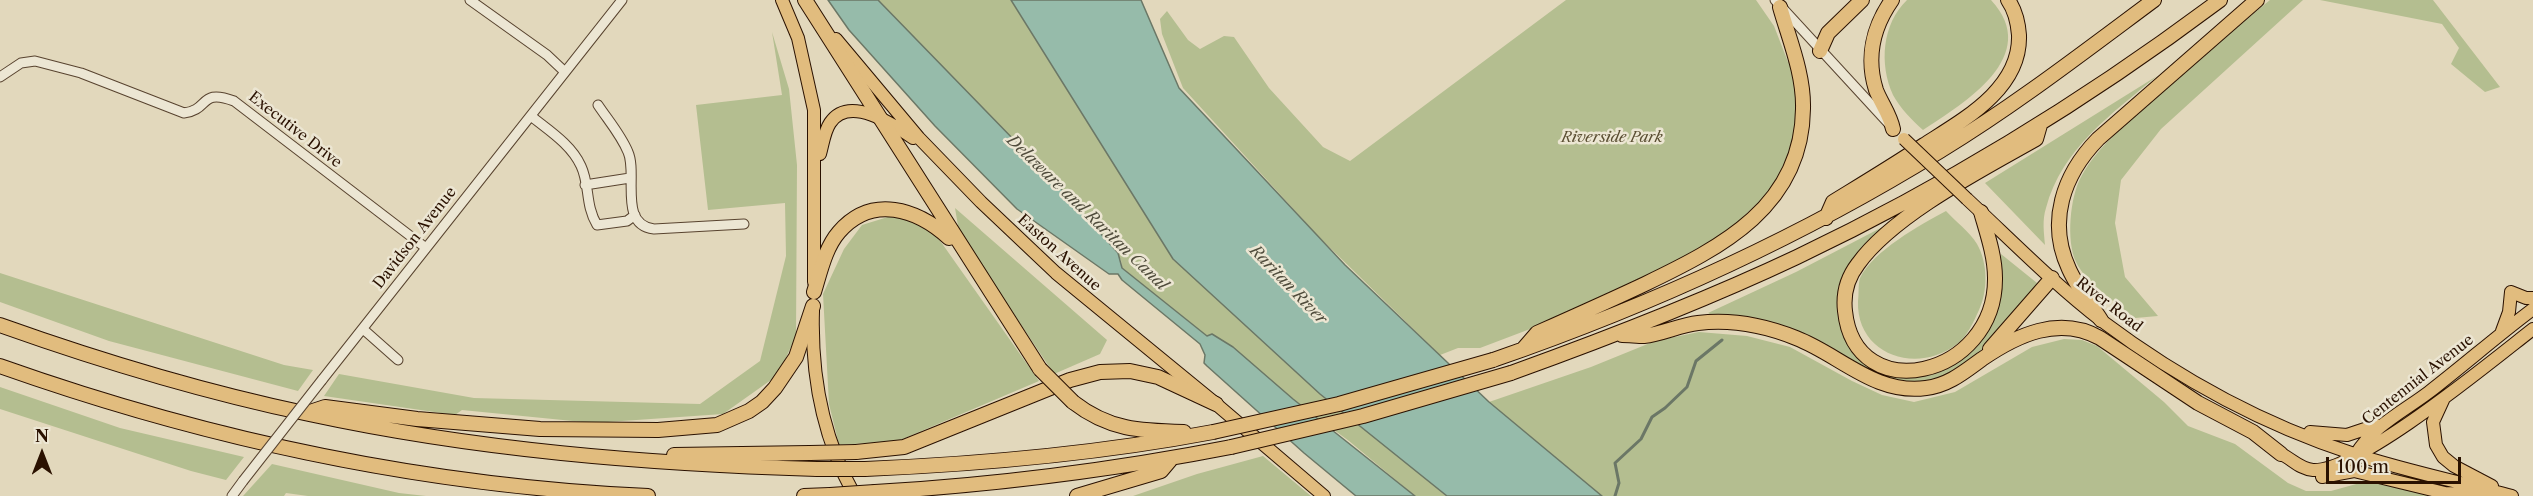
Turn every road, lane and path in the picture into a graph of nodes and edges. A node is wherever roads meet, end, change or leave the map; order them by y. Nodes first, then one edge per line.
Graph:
1 (470, 0) edge
2 (622, 0) edge
3 (782, 0) edge
4 (805, 0) edge
5 (1863, 0) edge
6 (1893, 0) edge
7 (2008, 0) edge
8 (2154, 0) edge
9 (2220, 0) edge
10 (2257, 0) edge
11 (1778, 3) edge
12 (1820, 51) junction
13 (566, 72) junction
14 (0, 77) edge
15 (598, 105) dead end
16 (531, 116) junction
17 (879, 119) junction
18 (2040, 125) junction
19 (1893, 129) junction
20 (929, 148) junction
21 (816, 171) junction
22 (630, 178) junction
23 (585, 185) junction
24 (1981, 212) junction
25 (635, 215) junction
26 (1826, 218) junction
27 (744, 224) dead end
28 (426, 248) junction
29 (962, 250) junction
30 (2052, 278) junction
31 (2533, 297) edge
32 (814, 299) junction
33 (2533, 309) edge
34 (2101, 320) junction
35 (0, 325) edge
36 (363, 329) junction
37 (2533, 329) edge
38 (2500, 334) junction
39 (1616, 335) junction
40 (1522, 350) junction
41 (398, 360) dead end
42 (1981, 360) junction
43 (0, 366) edge
44 (2446, 396) junction
45 (1216, 404) junction
46 (305, 414) junction
47 (2387, 422) junction
48 (2284, 426) junction
49 (1210, 433) junction
50 (575, 454) junction
51 (2281, 454) junction
52 (2355, 455) junction
53 (1172, 458) junction
54 (510, 486) junction
55 (830, 495) edge
56 (232, 496) edge
57 (528, 496) edge
58 (648, 496) edge
59 (804, 496) edge
60 (855, 496) edge
61 (1077, 496) edge
62 (1324, 496) edge
63 (2512, 496) edge

1 - 13 street
2 - 13 street, Davidson Avenue
3 - 21 main road
4 - 17 highway
4 - 20 main road, Easton Avenue
5 - 12 highway
6 - 19 highway
7 - 26 highway
8 - 26 highway
9 - 18 highway
10 - 34 highway
11 - 12 street, River Road
11 - 40 highway
12 - 19 street, River Road
13 - 16 street, Davidson Avenue
14 - 28 street, Executive Drive
15 - 22 street
16 - 23 street
16 - 28 street, Davidson Avenue
17 - 20 main road
17 - 21 main road
17 - 29 highway
18 - 24 highway
18 - 39 highway
19 - 24 main road, River Road, bridge
20 - 45 main road, Easton Avenue
21 - 32 main road
22 - 23 street
22 - 25 street
23 - 25 street
24 - 30 main road, River Road
25 - 27 street
26 - 40 highway
28 - 36 street, Davidson Avenue
29 - 32 highway
29 - 49 highway, bridge
30 - 34 main road, River Road
30 - 42 highway
31 - 38 main road
32 - 46 highway
32 - 60 main road
33 - 38 main road, Centennial Avenue
34 - 48 main road, River Road
35 - 46 highway
36 - 41 street
36 - 56 street, Davidson Avenue, bridge
37 - 44 main road, Centennial Avenue
38 - 47 main road, Centennial Avenue
39 - 42 highway
39 - 53 highway, bridge
40 - 49 highway, bridge
42 - 51 highway
43 - 54 highway
44 - 52 main road, Centennial Avenue
44 - 63 main road
45 - 50 highway, bridge
45 - 62 main road, Easton Avenue
46 - 50 highway
47 - 48 main road
47 - 52 main road, Centennial Avenue
48 - 52 main road, River Road
49 - 50 highway, bridge
51 - 52 main road
51 - 63 main road
52 - 63 main road, River Road
53 - 55 highway, bridge
53 - 61 highway
54 - 57 highway
54 - 58 highway
55 - 59 highway

